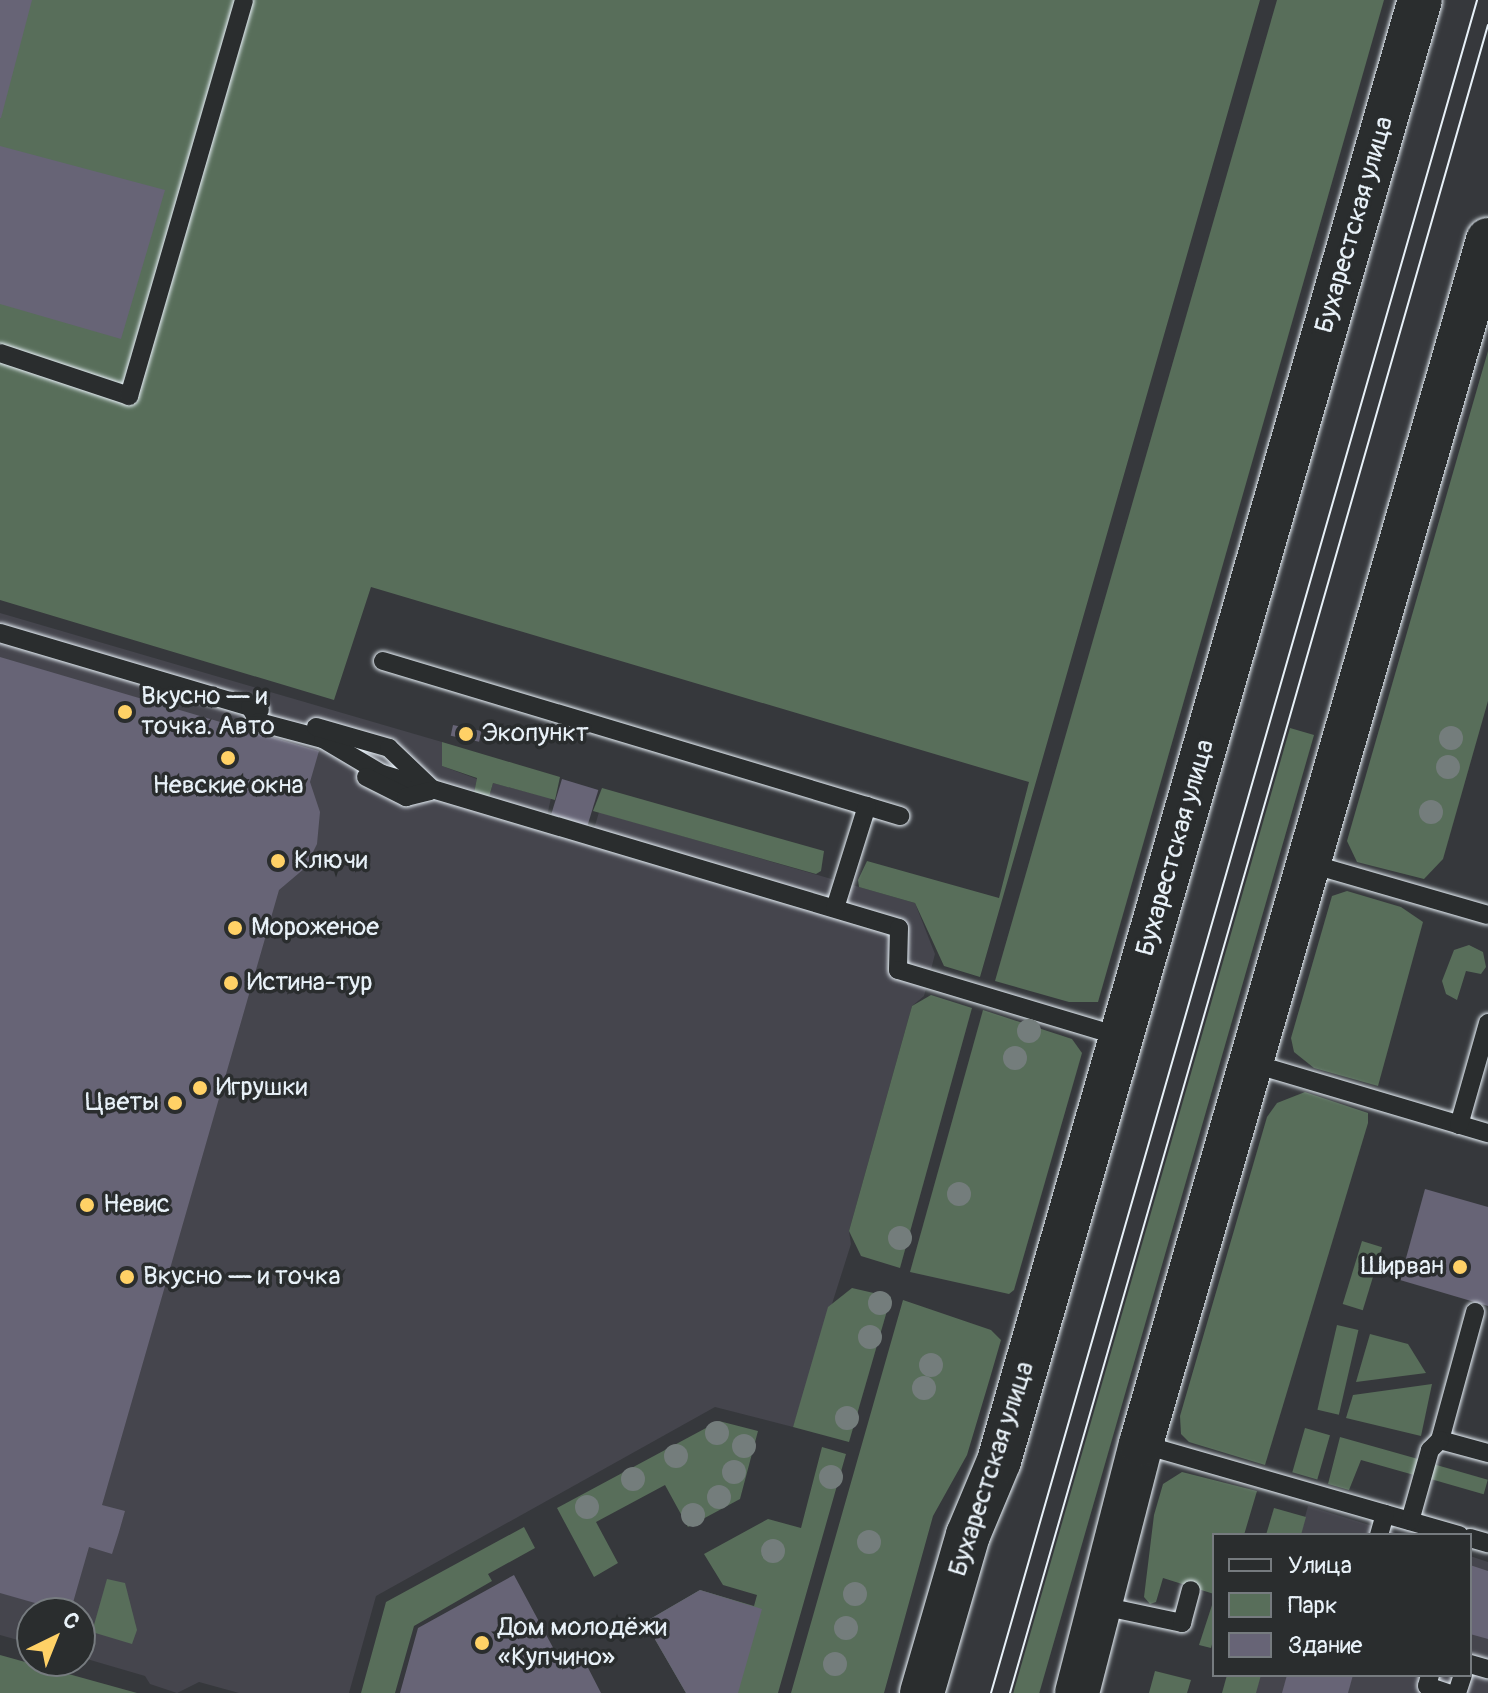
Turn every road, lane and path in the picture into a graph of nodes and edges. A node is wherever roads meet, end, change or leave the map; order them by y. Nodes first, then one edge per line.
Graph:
1 (244, 0) edge
2 (1420, 0) edge
3 (1488, 240) edge
4 (0, 353) edge
5 (0, 633) edge
6 (383, 661) dead end
7 (250, 707) junction
8 (433, 790) junction
9 (867, 806) junction
10 (900, 816) dead end
11 (1311, 864) junction
12 (835, 908) junction
13 (1488, 915) edge
14 (1488, 1023) edge
15 (1121, 1037) junction
16 (1251, 1063) junction
17 (1459, 1125) junction
18 (1488, 1133) edge
19 (1475, 1312) dead end
20 (1440, 1440) junction
21 (1141, 1444) junction
22 (1488, 1453) edge
23 (1385, 1514) junction
24 (1410, 1521) junction
25 (1380, 1533) edge
26 (1452, 1533) edge
27 (1191, 1590) dead end
28 (1102, 1606) junction
29 (1427, 1685) edge
30 (922, 1693) edge
31 (1077, 1693) edge
32 (1447, 1693) edge

1 - 4 lane
2 - 15 street, Бухарестская улица
3 - 11 street
5 - 7 lane
6 - 9 lane
7 - 8 lane
7 - 8 lane
8 - 12 lane
9 - 10 lane
9 - 12 lane
11 - 13 lane
11 - 16 street
12 - 15 lane
14 - 17 lane
15 - 30 street, Бухарестская улица
16 - 17 lane
16 - 21 street
17 - 18 lane
19 - 20 lane
20 - 22 lane
20 - 24 lane
21 - 23 lane
21 - 28 street
23 - 24 lane
23 - 25 lane
24 - 26 lane
27 - 28 lane
28 - 31 street
29 - 32 lane

